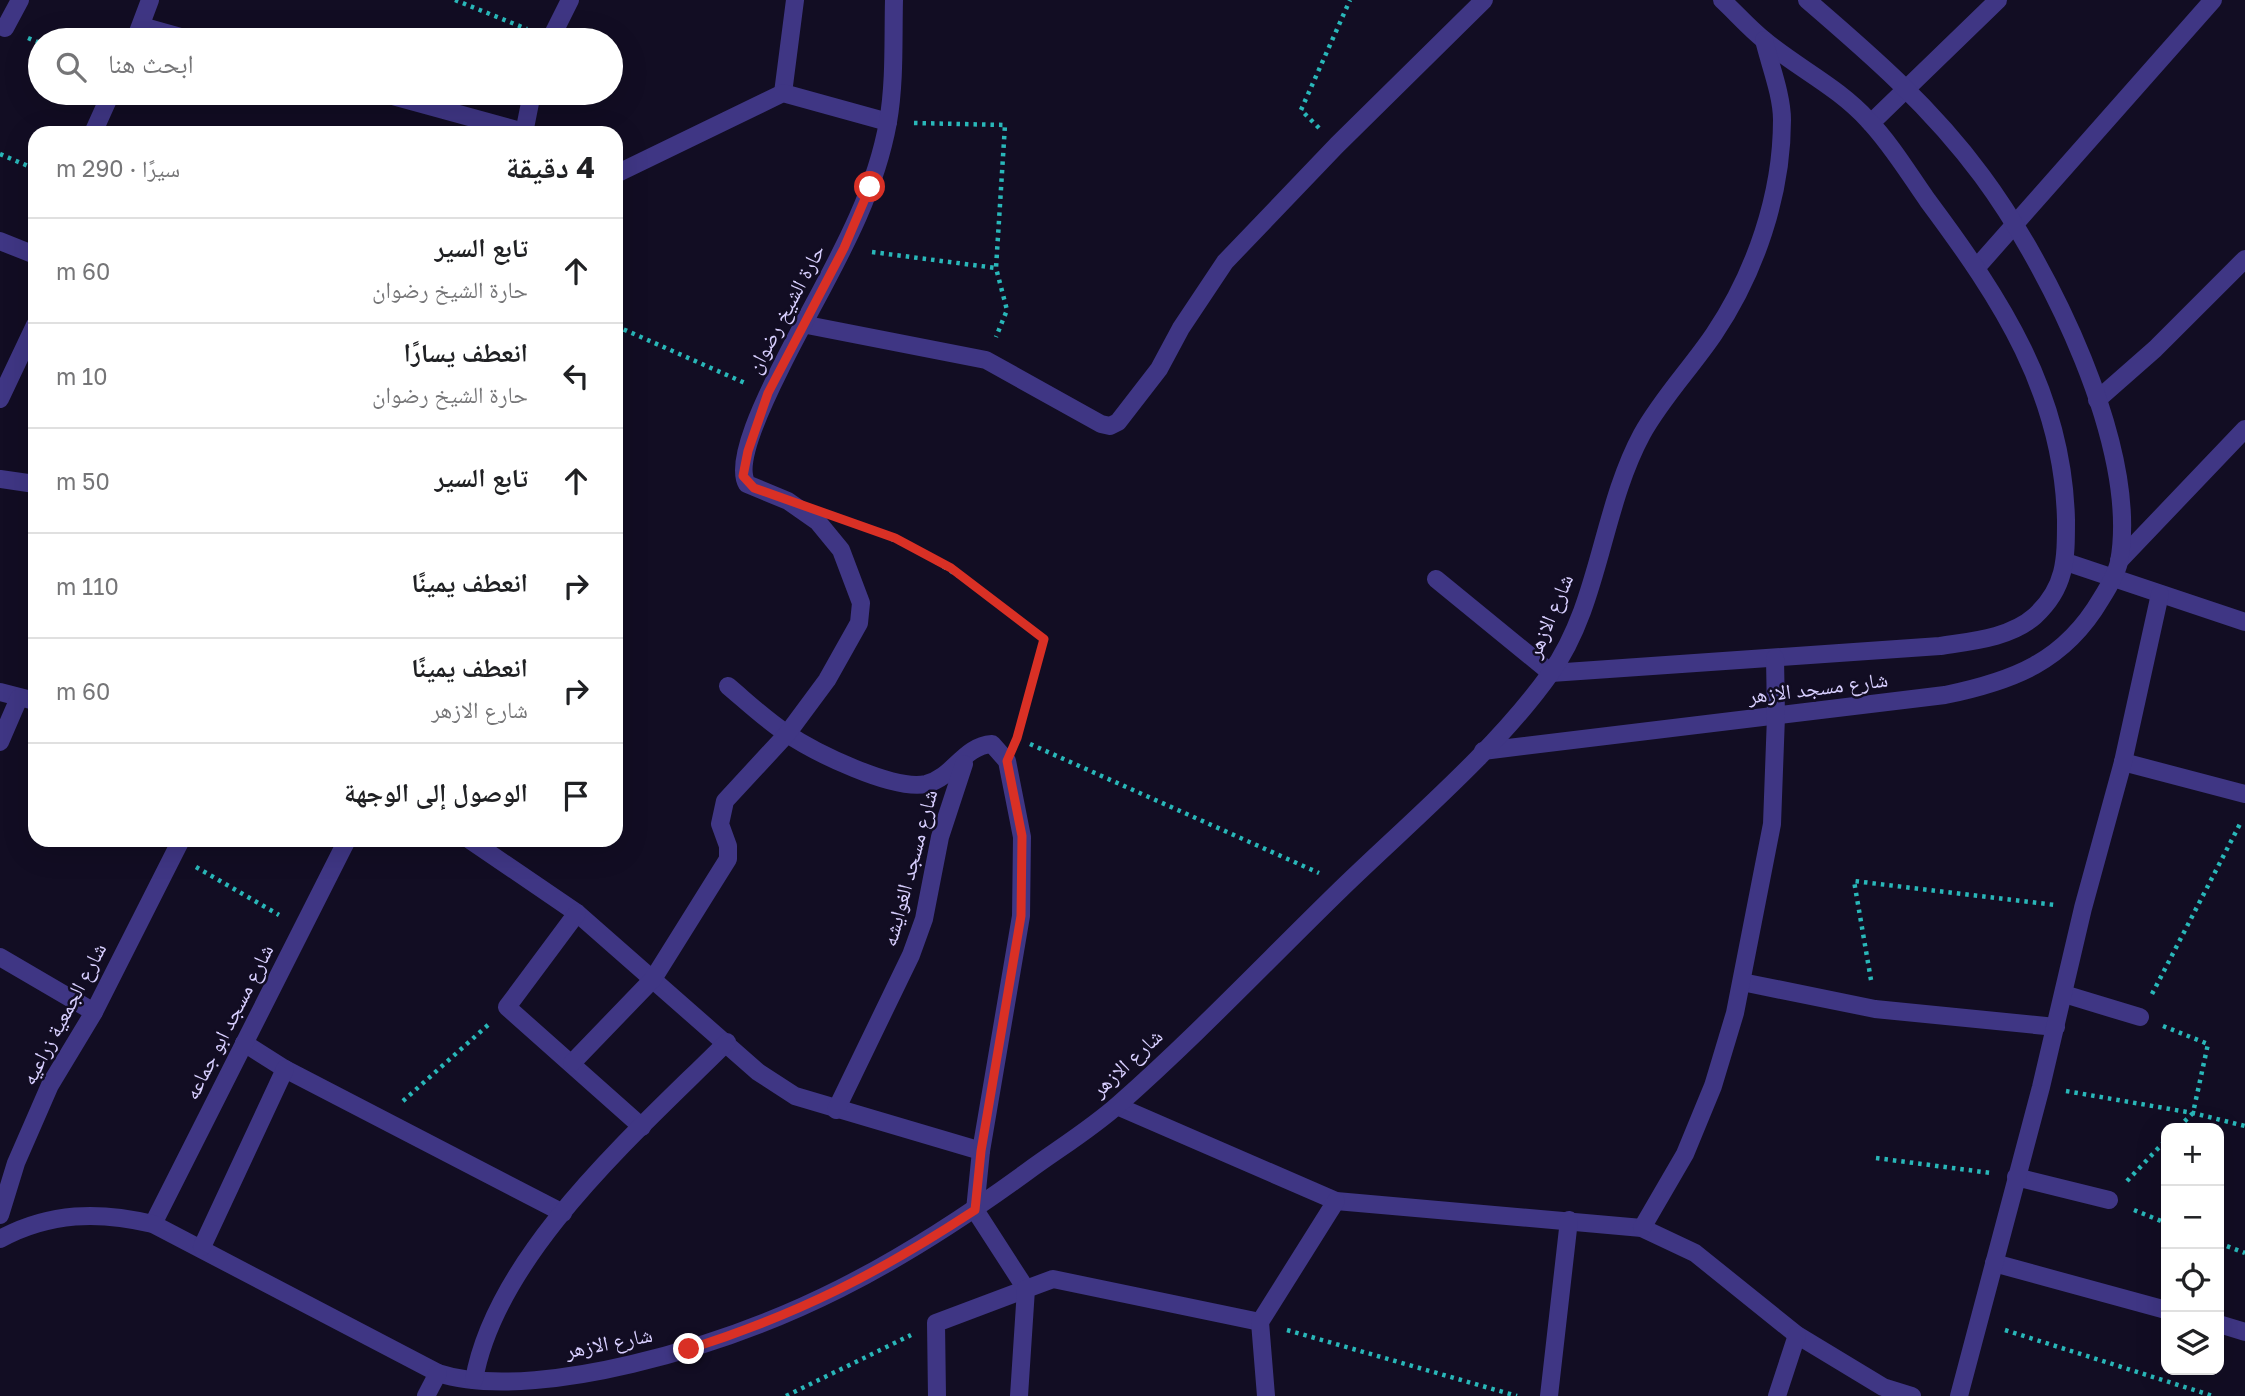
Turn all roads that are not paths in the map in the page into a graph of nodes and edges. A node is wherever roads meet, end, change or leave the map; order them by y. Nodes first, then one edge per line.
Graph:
1 (20, 0) edge
2 (150, 0) edge
3 (570, 0) edge
4 (795, 0) edge
5 (894, 0) edge
6 (1484, 0) edge
7 (1722, 0) edge
8 (1807, 0) edge
9 (1998, 0) edge
10 (2213, 0) edge
11 (5, 28) dead end
12 (140, 28) edge
13 (556, 28) edge
14 (1764, 40) junction
15 (1908, 88) junction
16 (783, 93) junction
17 (106, 105) edge
18 (426, 105) edge
19 (530, 105) edge
20 (888, 122) junction
21 (1871, 123) junction
22 (96, 126) edge
23 (502, 126) edge
24 (525, 126) edge
25 (623, 171) edge
26 (2016, 224) junction
27 (0, 241) edge
28 (28, 251) edge
29 (2245, 259) edge
30 (1977, 267) junction
31 (802, 324) junction
32 (28, 340) edge
33 (0, 399) edge
34 (2096, 400) junction
35 (2245, 429) edge
36 (0, 480) edge
37 (28, 483) edge
38 (2066, 562) junction
39 (2116, 570) junction
40 (1436, 579) dead end
41 (2160, 594) junction
42 (2245, 622) edge
43 (1775, 658) junction
44 (1551, 673) junction
45 (728, 686) dead end
46 (0, 692) edge
47 (27, 699) edge
48 (1776, 716) junction
49 (786, 734) junction
50 (0, 741) edge
51 (970, 750) junction
52 (1483, 751) junction
53 (2123, 762) junction
54 (2245, 794) edge
55 (177, 847) edge
56 (343, 847) edge
57 (480, 847) edge
58 (577, 913) junction
59 (0, 957) edge
60 (653, 979) junction
61 (1741, 982) junction
62 (2064, 994) junction
63 (94, 1012) junction
64 (2140, 1017) road end
65 (2056, 1027) junction
66 (727, 1042) junction
67 (244, 1043) junction
68 (572, 1063) junction
69 (285, 1069) junction
70 (1116, 1106) junction
71 (836, 1110) junction
72 (642, 1127) junction
73 (981, 1151) junction
74 (2016, 1177) junction
75 (2109, 1200) road end
76 (1336, 1201) junction
77 (975, 1210) junction
78 (563, 1213) junction
79 (0, 1215) edge
80 (1569, 1220) junction
81 (153, 1224) junction
82 (1642, 1228) junction
83 (0, 1239) edge
84 (202, 1247) junction
85 (1994, 1263) junction
86 (1026, 1289) junction
87 (2161, 1309) edge
88 (1259, 1322) junction
89 (2224, 1326) edge
90 (2245, 1332) edge
91 (1797, 1335) junction
92 (438, 1373) junction
93 (474, 1380) junction
94 (1882, 1392) edge
95 (426, 1396) edge
96 (937, 1396) edge
97 (1019, 1396) edge
98 (1266, 1396) edge
99 (1549, 1396) edge
100 (1777, 1396) edge
101 (1912, 1396) edge
102 (1959, 1396) edge

1 - 11 street
2 - 12 street
3 - 13 street
4 - 16 street
5 - 20 street, حارة الشيخ رضوان
6 - 31 street
7 - 14 street
8 - 15 street
9 - 15 street
10 - 26 street
14 - 21 street
14 - 44 street, شارع الازهر
15 - 21 street
15 - 26 street
16 - 20 street
16 - 25 street
17 - 22 street
18 - 23 street
19 - 24 street
20 - 31 street, حارة الشيخ رضوان
21 - 30 street
26 - 30 street
26 - 34 street
27 - 28 street
29 - 34 street
30 - 38 street
31 - 49 street, حارة الشيخ رضوان
32 - 33 street
34 - 39 street
35 - 39 street, شارع مسجد الازهر
36 - 37 street
38 - 39 street
38 - 43 street, شارع مسجد الازهر
39 - 41 street
39 - 48 street, شارع مسجد الازهر
40 - 44 street
41 - 42 street
41 - 53 street
43 - 44 street, شارع مسجد الازهر
43 - 48 street
44 - 52 street, شارع الازهر
45 - 49 street
46 - 47 street
47 - 50 street
48 - 52 street, شارع مسجد الازهر
48 - 61 street
49 - 51 street
49 - 60 street, حارة الشيخ رضوان
51 - 71 street, شارع مسجد الغوايشه
51 - 73 street
52 - 70 street, شارع الازهر
53 - 54 street
53 - 62 street
55 - 63 street, شارع الجمعية زراعيه
56 - 67 street, شارع مسجد ابو جماعه
57 - 58 street
58 - 60 street
58 - 68 street
59 - 63 street
60 - 66 street
60 - 68 street, حارة الشيخ رضوان
61 - 65 street
61 - 82 street
62 - 64 street
62 - 65 street
63 - 79 street, شارع الجمعية زراعيه
65 - 74 street
66 - 71 street
66 - 72 street
67 - 69 street
67 - 81 street, شارع مسجد ابو جماعه
68 - 72 street
69 - 78 street
69 - 84 street
70 - 76 street
70 - 77 street, شارع الازهر
71 - 73 street
72 - 78 street
73 - 77 street
74 - 75 street
74 - 85 street
76 - 80 street
76 - 88 street
77 - 86 street
77 - 93 street, شارع الازهر
78 - 93 street
80 - 82 street
80 - 99 street
81 - 83 street, شارع الازهر
81 - 84 street, شارع الازهر
82 - 91 street
84 - 92 street, شارع الازهر
85 - 87 street
85 - 102 street
86 - 88 street
86 - 96 street
86 - 97 street
88 - 98 street
89 - 90 street
91 - 94 street
91 - 100 street
92 - 93 street, شارع الازهر
92 - 95 street
94 - 101 street

